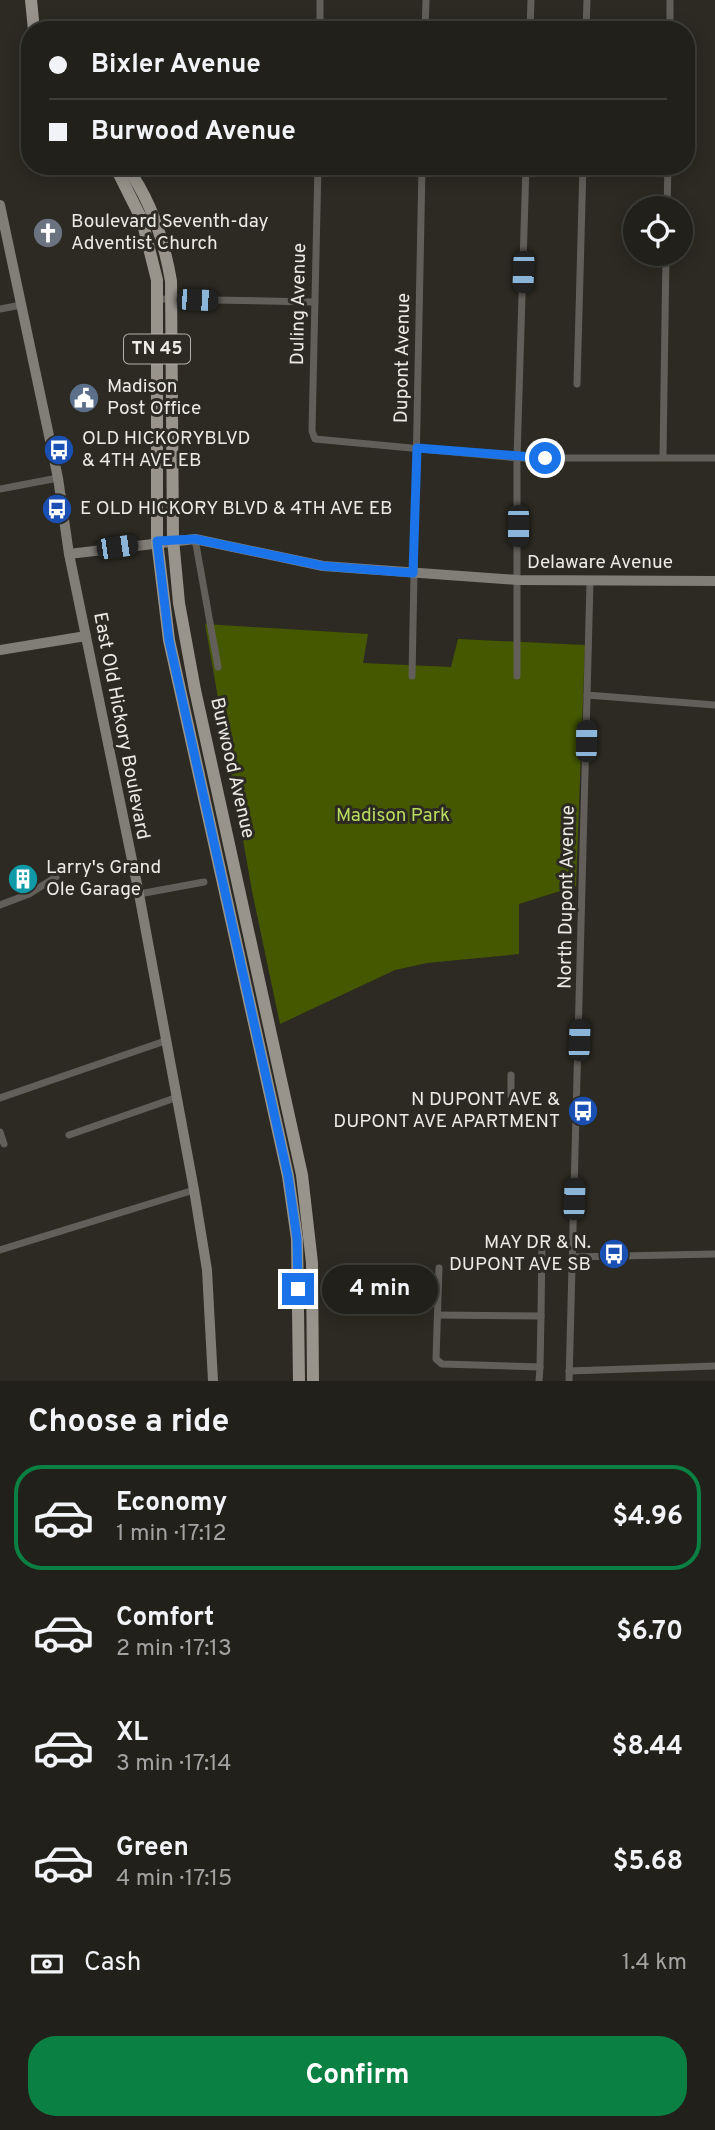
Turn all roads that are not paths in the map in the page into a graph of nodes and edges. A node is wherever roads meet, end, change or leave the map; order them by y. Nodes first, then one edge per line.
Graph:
1 (32, 0) edge
2 (320, 0) edge
3 (426, 0) edge
4 (531, 0) edge
5 (587, 0) edge
6 (670, 0) edge
7 (33, 21) edge
8 (320, 21) edge
9 (425, 21) edge
10 (530, 21) edge
11 (586, 21) edge
12 (670, 21) edge
13 (120, 175) edge
14 (132, 175) edge
15 (318, 175) edge
16 (422, 175) edge
17 (526, 175) edge
18 (583, 175) edge
19 (668, 175) edge
20 (667, 196) edge
21 (0, 205) edge
22 (666, 266) edge
23 (158, 299) junction
24 (174, 299) junction
25 (315, 302) junction
26 (21, 305) junction
27 (0, 309) edge
28 (577, 384) dead end
29 (417, 448) junction
30 (663, 456) junction
31 (517, 458) junction
32 (715, 458) edge
33 (58, 478) junction
34 (0, 489) edge
35 (195, 539) junction
36 (173, 540) junction
37 (157, 541) junction
38 (69, 554) junction
39 (413, 573) junction
40 (517, 580) junction
41 (715, 581) edge
42 (590, 582) junction
43 (86, 636) junction
44 (0, 650) edge
45 (218, 667) dead end
46 (412, 676) dead end
47 (517, 676) dead end
48 (587, 695) junction
49 (715, 705) edge
50 (56, 877) dead end
51 (204, 882) dead end
52 (139, 894) junction
53 (0, 905) edge
54 (165, 1041) junction
55 (511, 1074) dead end
56 (511, 1096) dead end
57 (0, 1098) edge
58 (175, 1098) junction
59 (0, 1132) edge
60 (69, 1135) dead end
61 (4, 1144) dead end
62 (194, 1190) junction
63 (542, 1241) dead end
64 (0, 1250) edge
65 (715, 1254) edge
66 (572, 1256) junction
67 (439, 1268) dead end
68 (438, 1315) junction
69 (541, 1316) junction
70 (715, 1366) edge
71 (540, 1367) junction
72 (569, 1371) junction
73 (213, 1381) edge
74 (299, 1381) edge
75 (313, 1381) edge
76 (539, 1381) edge
77 (569, 1381) edge

1 - 7 main road
2 - 8 street
3 - 9 street
4 - 10 street
5 - 11 street
6 - 12 street
13 - 23 main road, Burwood Avenue / TN 45
14 - 24 main road, Burwood Avenue / TN 45
15 - 25 street, Duling Avenue
16 - 29 street, Dupont Avenue
17 - 31 street
18 - 28 street
19 - 20 street
21 - 26 street, East Old Hickory Boulevard
22 - 30 street
23 - 24 street
23 - 37 main road, Burwood Avenue / TN 45
24 - 25 street
24 - 36 main road, Burwood Avenue / TN 45
25 - 29 street, Duling Avenue
26 - 27 street
26 - 33 street, East Old Hickory Boulevard
29 - 31 street
29 - 39 street, Dupont Avenue
30 - 31 street
30 - 32 street
31 - 40 street
33 - 34 street
33 - 38 street, East Old Hickory Boulevard
35 - 36 street, Delaware Avenue
35 - 39 street, Delaware Avenue
35 - 45 street
36 - 37 street, Delaware Avenue
36 - 75 main road, Burwood Avenue / TN 45
37 - 38 street, Delaware Avenue
37 - 74 main road, Burwood Avenue / TN 45
38 - 43 street, East Old Hickory Boulevard
39 - 40 street, Delaware Avenue
39 - 46 street, Dupont Avenue
40 - 42 street, Delaware Avenue
40 - 47 street
41 - 42 street, Delaware Avenue
42 - 48 street, North Dupont Avenue
43 - 44 street
43 - 52 street, East Old Hickory Boulevard
48 - 49 street
48 - 66 street, North Dupont Avenue
50 - 53 street
51 - 52 street
52 - 54 street, East Old Hickory Boulevard
54 - 57 street
54 - 58 street, East Old Hickory Boulevard
55 - 56 street
58 - 60 street
58 - 62 street, East Old Hickory Boulevard
59 - 61 street
62 - 64 street
62 - 73 street, East Old Hickory Boulevard
63 - 69 street
65 - 66 street
66 - 72 street, North Dupont Avenue
67 - 68 street
68 - 69 street
68 - 71 street
69 - 71 street
70 - 72 street
71 - 76 street
72 - 77 street, North Dupont Avenue

